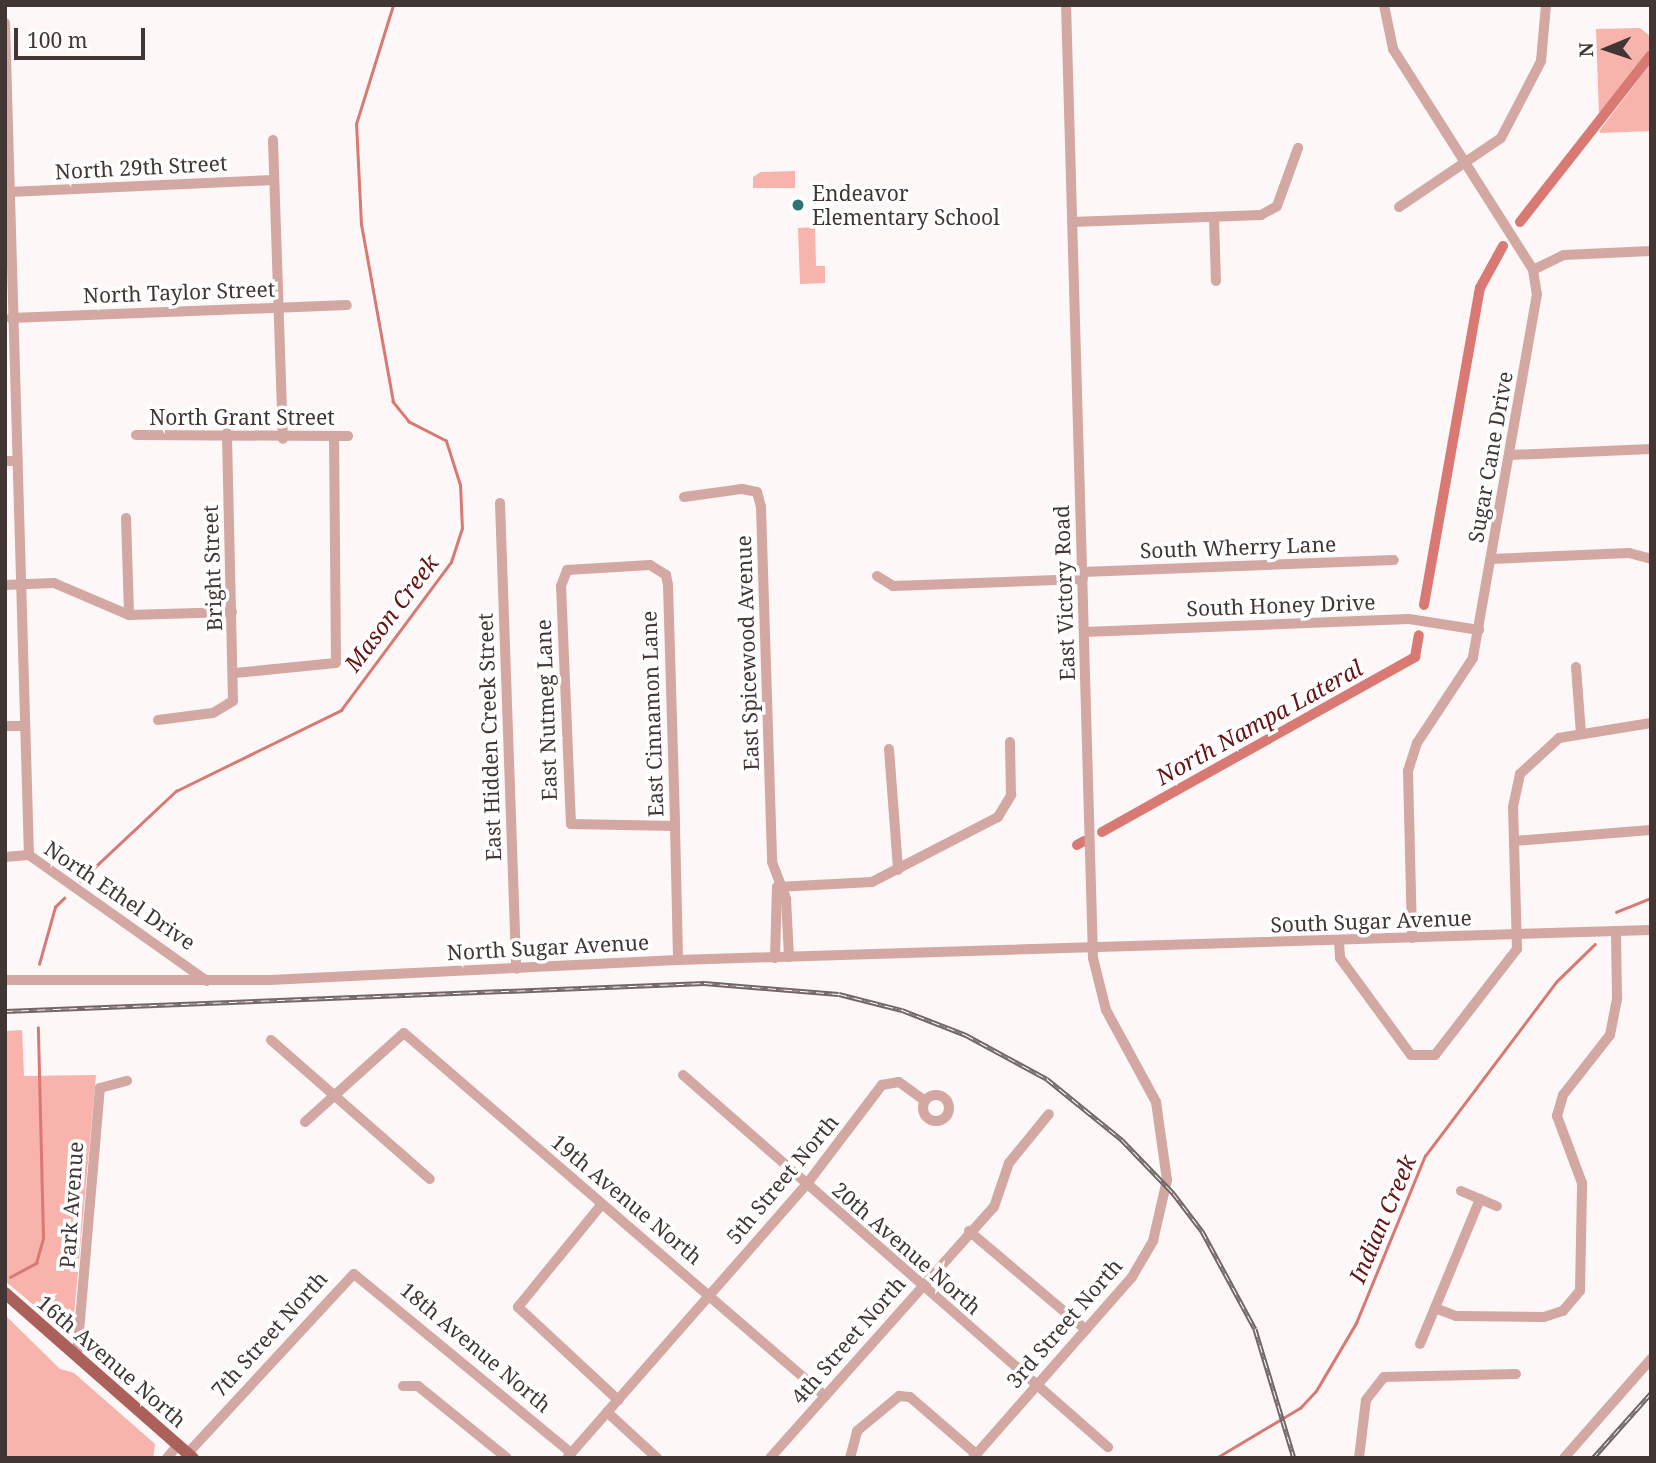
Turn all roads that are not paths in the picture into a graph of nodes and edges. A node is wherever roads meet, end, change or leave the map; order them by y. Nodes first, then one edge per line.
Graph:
1 (1066, 5) edge
2 (1384, 5) edge
3 (1546, 5) edge
4 (5, 23) edge
5 (273, 140) dead end
6 (1298, 148) dead end
7 (1467, 165) junction
8 (274, 180) junction
9 (9, 192) junction
10 (1399, 208) dead end
11 (1214, 219) junction
12 (1072, 222) junction
13 (1651, 251) edge
14 (1533, 270) junction
15 (1216, 281) dead end
16 (347, 304) dead end
17 (278, 307) junction
18 (11, 318) junction
19 (227, 433) junction
20 (136, 435) dead end
21 (348, 436) dead end
22 (334, 437) junction
23 (283, 439) junction
24 (1651, 449) edge
25 (1510, 454) junction
26 (5, 461) edge
27 (17, 461) junction
28 (684, 497) dead end
29 (500, 503) dead end
30 (127, 518) dead end
31 (1491, 559) junction
32 (1651, 559) edge
33 (1394, 560) dead end
34 (564, 574) joint
35 (877, 576) dead end
36 (1083, 576) junction
37 (21, 584) junction
38 (5, 585) edge
39 (232, 612) junction
40 (129, 615) junction
41 (1479, 630) junction
42 (1085, 632) junction
43 (1576, 667) dead end
44 (235, 673) junction
45 (158, 720) dead end
46 (1651, 723) edge
47 (5, 726) edge
48 (25, 726) junction
49 (1581, 733) junction
50 (1010, 743) dead end
51 (888, 749) dead end
52 (675, 826) junction
53 (1651, 830) edge
54 (1514, 841) junction
55 (29, 855) junction
56 (5, 856) edge
57 (898, 870) junction
58 (777, 887) junction
59 (1651, 930) edge
60 (1616, 931) junction
61 (1517, 934) junction
62 (1412, 938) junction
63 (1339, 942) junction
64 (1093, 950) junction
65 (789, 957) junction
66 (775, 958) junction
67 (678, 960) junction
68 (516, 969) junction
69 (5, 980) edge
70 (207, 981) junction
71 (271, 1040) dead end
72 (683, 1075) dead end
73 (127, 1081) dead end
74 (334, 1096) junction
75 (922, 1099) dead end
76 (1049, 1114) dead end
77 (305, 1122) dead end
78 (1168, 1164) joint
79 (429, 1179) dead end
80 (806, 1185) junction
81 (1461, 1191) dead end
82 (1480, 1199) junction
83 (602, 1204) junction
84 (1497, 1206) dead end
85 (969, 1231) junction
86 (354, 1275) joint
87 (920, 1286) junction
88 (5, 1293) edge
89 (710, 1294) junction
90 (1435, 1308) junction
91 (1086, 1330) junction
92 (1420, 1344) dead end
93 (77, 1355) junction
94 (1651, 1359) edge
95 (1516, 1374) dead end
96 (403, 1386) dead end
97 (1036, 1386) junction
98 (825, 1396) junction
99 (618, 1400) junction
100 (607, 1412) junction
101 (1108, 1447) dead end
102 (186, 1452) edge
103 (569, 1455) edge
104 (974, 1456) edge
105 (167, 1458) edge
106 (507, 1458) edge
107 (657, 1458) edge
108 (770, 1458) edge
109 (850, 1458) edge
110 (1359, 1458) edge
111 (1564, 1458) edge

1 - 12 street, East Victory Road
2 - 7 street, Sugar Cane Drive
3 - 7 street
4 - 9 street
5 - 8 street
6 - 11 street
7 - 10 street
7 - 14 street, Sugar Cane Drive
8 - 9 street, North 29th Street
8 - 17 street
9 - 18 street
11 - 12 street
11 - 15 street
12 - 36 street, East Victory Road
13 - 14 street
14 - 25 street, Sugar Cane Drive
16 - 17 street, North Taylor Street
17 - 18 street, North Taylor Street
17 - 23 street
18 - 27 street
19 - 20 street, North Grant Street
19 - 23 street, North Grant Street
19 - 39 street, Bright Street
21 - 22 street, North Grant Street
22 - 23 street, North Grant Street
22 - 44 street
24 - 25 street
25 - 31 street, Sugar Cane Drive
26 - 27 street
27 - 37 street
28 - 58 street, East Spicewood Avenue
29 - 68 street, East Hidden Creek Street
30 - 40 street
31 - 32 street
31 - 41 street, Sugar Cane Drive
33 - 36 street, South Wherry Lane
34 - 52 street, East Nutmeg Lane
34 - 52 street, East Cinnamon Lane
35 - 36 street, South Wherry Lane
36 - 42 street, East Victory Road
37 - 38 street
37 - 40 street
37 - 48 street
39 - 40 street
39 - 44 street, Bright Street
41 - 42 street, South Honey Drive
41 - 62 street, Sugar Cane Drive
42 - 64 street, East Victory Road
43 - 49 street
44 - 45 street, Bright Street
46 - 49 street
47 - 48 street
48 - 55 street
49 - 54 street
50 - 57 street
51 - 57 street
52 - 67 street, East Cinnamon Lane
53 - 54 street
54 - 61 street
55 - 56 street, North Ethel Drive
55 - 70 street, North Ethel Drive
57 - 58 street
58 - 65 street, East Spicewood Avenue
58 - 66 street, East Spicewood Avenue
59 - 60 street, South Sugar Avenue
60 - 61 street, South Sugar Avenue
60 - 90 street
61 - 62 street, South Sugar Avenue
61 - 63 street
62 - 63 street, South Sugar Avenue
63 - 64 street, South Sugar Avenue
64 - 65 street, North Sugar Avenue
64 - 78 street, East Victory Road
65 - 66 street, North Sugar Avenue
66 - 67 street, North Sugar Avenue
67 - 68 street, North Sugar Avenue
68 - 70 street, North Sugar Avenue
69 - 70 street, North Sugar Avenue
71 - 74 street
72 - 80 street, 20th Avenue North
73 - 93 street, Park Avenue
74 - 77 street
74 - 79 street
74 - 83 street, 19th Avenue North
75 - 80 street, 5th Street North
76 - 85 street, 4th Street North
78 - 91 street, 3rd Street North
80 - 87 street, 20th Avenue North
80 - 89 street, 5th Street North
81 - 82 street
82 - 84 street
82 - 90 street
83 - 89 street, 19th Avenue North
83 - 99 street
85 - 87 street, 4th Street North
85 - 91 street
86 - 102 street, 7th Street North
86 - 103 street, 18th Avenue North
87 - 97 street, 20th Avenue North
87 - 98 street, 4th Street North
88 - 93 main road, 16th Avenue North
89 - 98 street, 19th Avenue North
89 - 99 street, 5th Street North
90 - 92 street
91 - 97 street, 3rd Street North
93 - 102 main road, 16th Avenue North
94 - 111 street
95 - 110 street
96 - 106 street
97 - 101 street, 20th Avenue North
97 - 104 street, 3rd Street North
98 - 108 street, 4th Street North
99 - 100 street, 5th Street North
100 - 103 street, 5th Street North
100 - 107 street
102 - 105 street, 7th Street North
104 - 109 street

